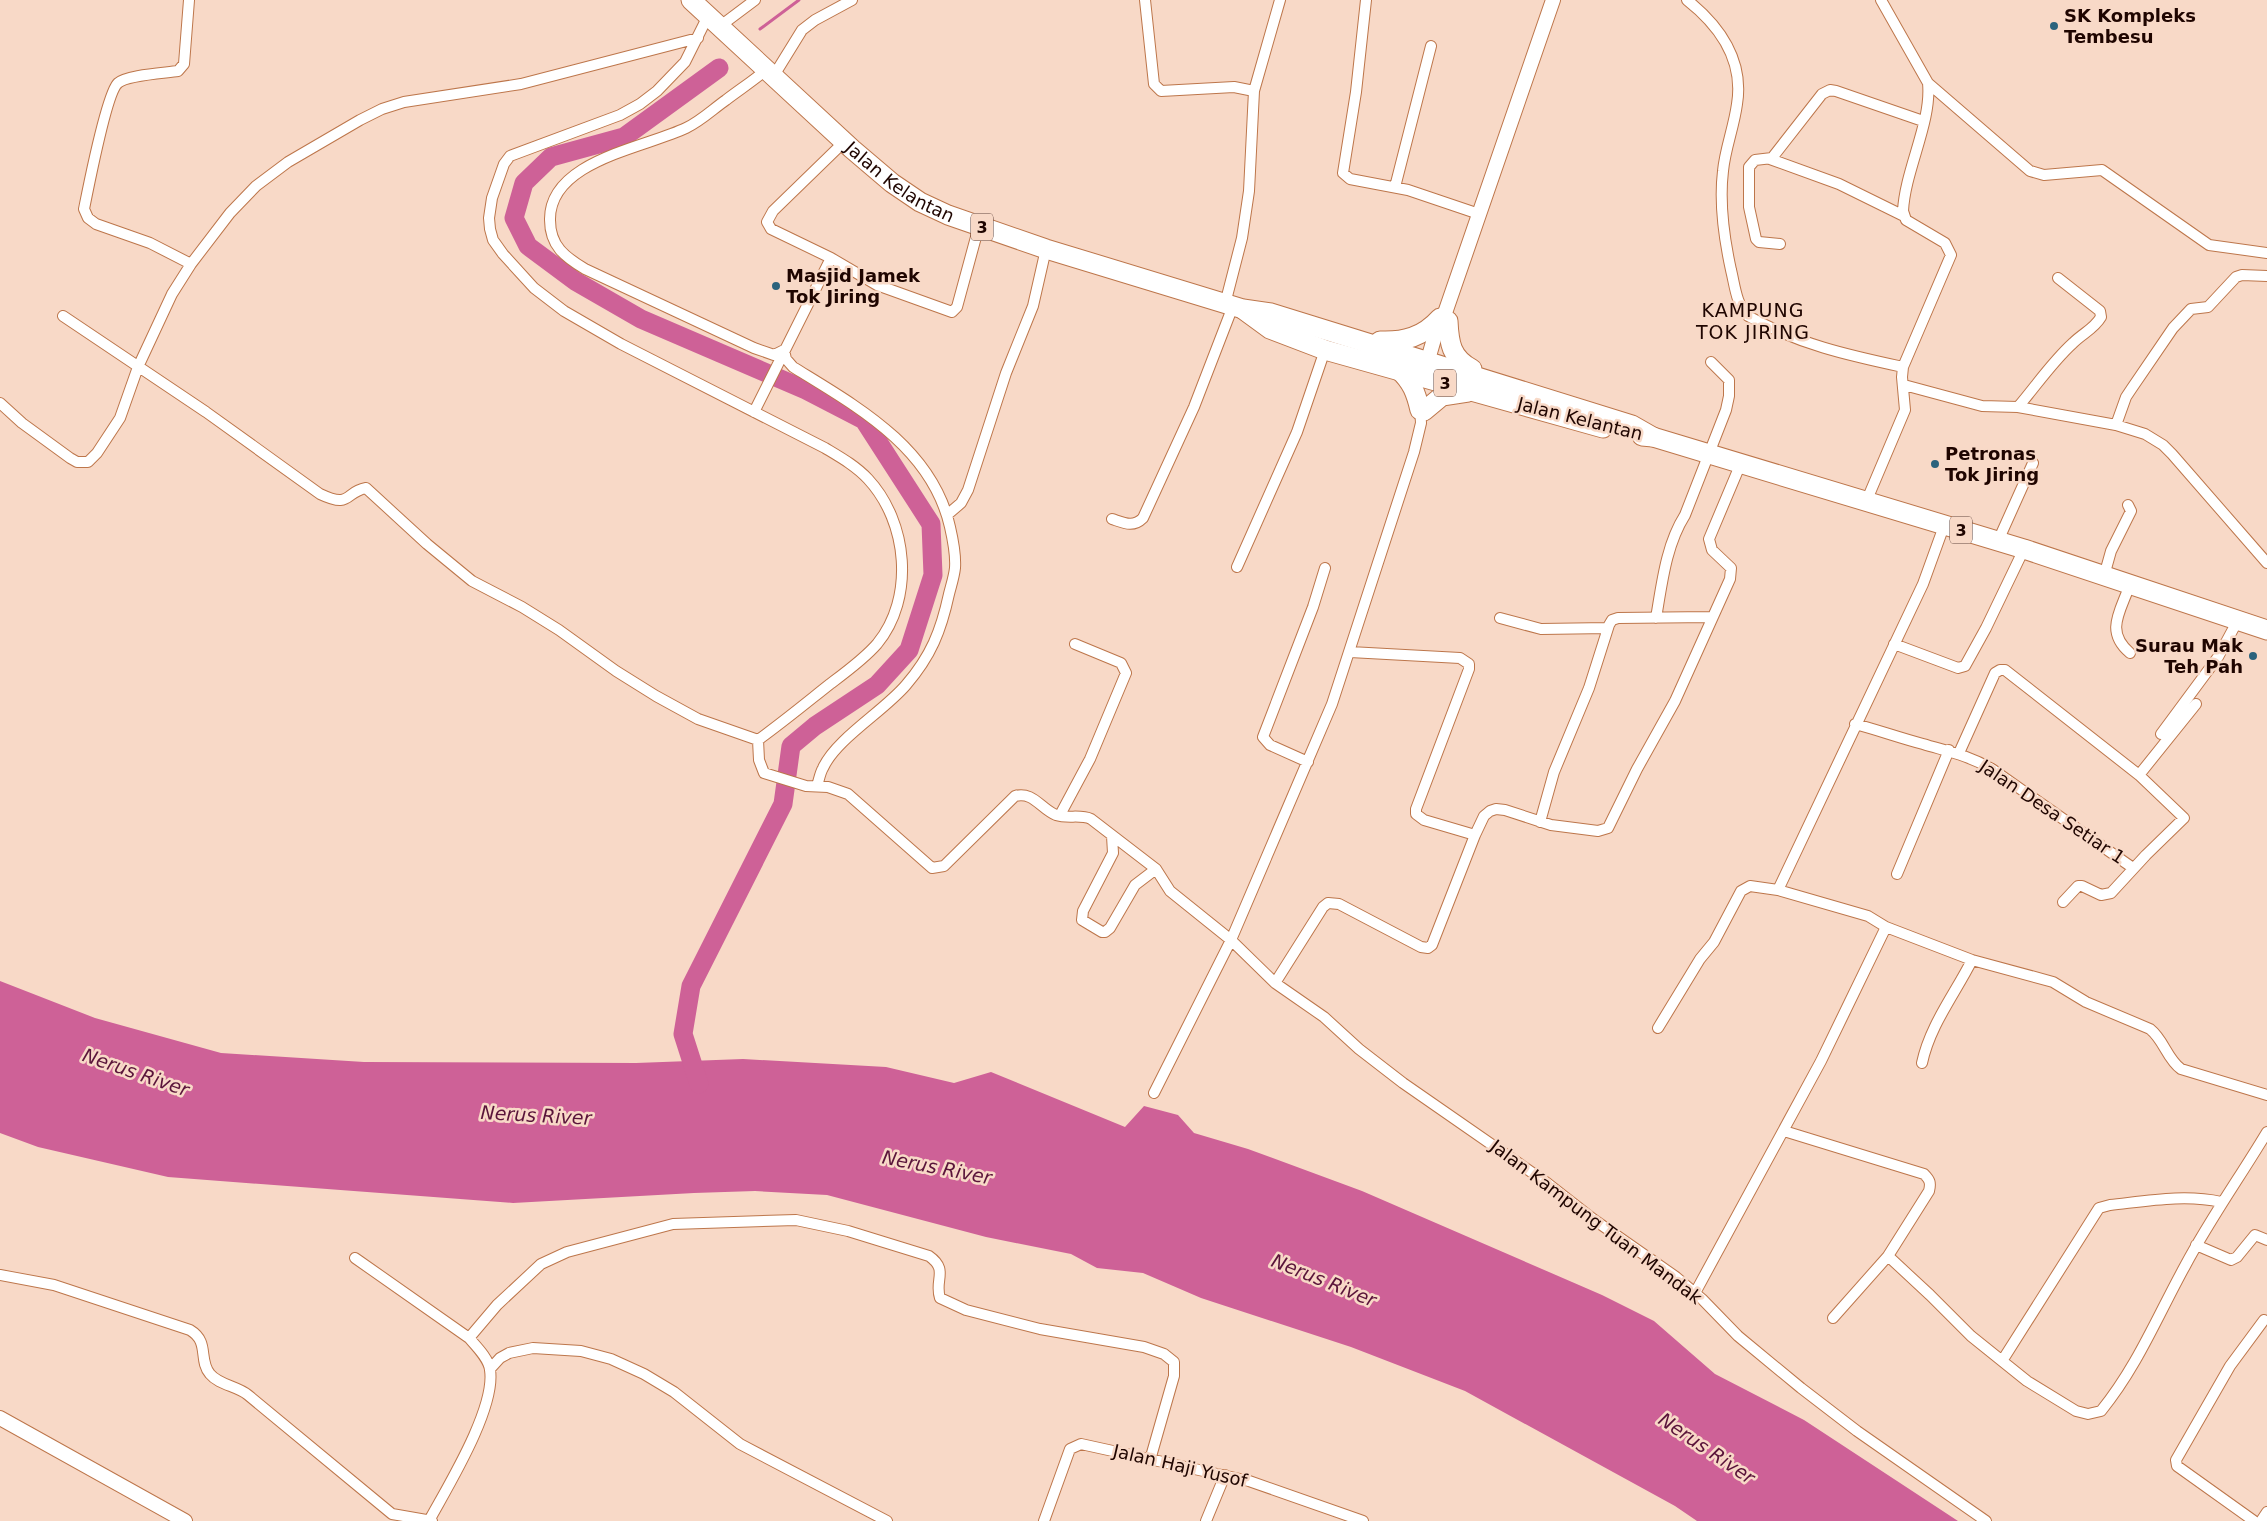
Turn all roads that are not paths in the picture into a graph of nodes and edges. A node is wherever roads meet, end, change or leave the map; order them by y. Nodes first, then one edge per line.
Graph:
1 (189, 0) edge
2 (691, 0) edge
3 (755, 0) edge
4 (852, 0) edge
5 (1145, 0) edge
6 (1280, 0) edge
7 (1366, 0) edge
8 (1553, 0) edge
9 (1687, 0) edge
10 (1881, 0) edge
11 (717, 24) junction
12 (698, 38) junction
13 (1431, 46) dead end
14 (767, 72) junction
15 (1928, 83) junction
16 (1254, 91) junction
17 (1923, 121) junction
18 (844, 142) junction
19 (1770, 159) junction
20 (1395, 187) junction
21 (1480, 214) junction
22 (1904, 216) junction
23 (979, 226) junction
24 (1780, 244) dead end
25 (1046, 249) junction
26 (2267, 253) edge
27 (831, 258) junction
28 (190, 264) junction
29 (2267, 276) edge
30 (2058, 278) dead end
31 (1234, 306) junction
32 (63, 316) dead end
33 (1444, 317) junction
34 (1354, 339) junction
35 (1326, 350) junction
36 (782, 354) junction
37 (1711, 362) dead end
38 (138, 367) junction
39 (1903, 367) junction
40 (1399, 370) junction
41 (1430, 370) junction
42 (1904, 385) junction
43 (1506, 386) junction
44 (1477, 391) junction
45 (0, 403) edge
46 (2018, 407) junction
47 (754, 412) junction
48 (1422, 412) junction
49 (2116, 425) junction
50 (1653, 437) junction
51 (1710, 454) junction
52 (1741, 463) junction
53 (2034, 463) dead end
54 (1866, 502) junction
55 (2128, 505) dead end
56 (947, 515) junction
57 (1112, 519) dead end
58 (1944, 526) junction
59 (1998, 541) junction
60 (2024, 549) junction
61 (2267, 563) edge
62 (1237, 567) dead end
63 (1325, 568) dead end
64 (2104, 576) junction
65 (2130, 584) junction
66 (1500, 618) dead end
67 (1656, 618) junction
68 (1712, 618) junction
69 (2238, 620) junction
70 (1608, 628) junction
71 (2267, 630) edge
72 (1075, 644) dead end
73 (1894, 644) junction
74 (1350, 652) junction
75 (2130, 653) dead end
76 (2196, 704) dead end
77 (1855, 724) junction
78 (2161, 734) dead end
79 (758, 740) junction
80 (1954, 751) junction
81 (1308, 762) junction
82 (2139, 775) junction
83 (817, 786) junction
84 (1060, 815) junction
85 (1540, 822) junction
86 (1475, 835) junction
87 (1112, 836) junction
88 (2134, 868) junction
89 (1156, 869) junction
90 (1897, 874) dead end
91 (1778, 890) junction
92 (2063, 902) dead end
93 (1886, 927) junction
94 (1232, 940) junction
95 (1972, 960) junction
96 (1275, 983) junction
97 (1658, 1028) dead end
98 (1922, 1063) dead end
99 (1154, 1093) dead end
100 (2267, 1095) edge
101 (1784, 1130) junction
102 (2267, 1132) edge
103 (2222, 1202) junction
104 (2267, 1240) edge
105 (2196, 1244) junction
106 (1888, 1256) junction
107 (355, 1258) dead end
108 (0, 1275) edge
109 (1695, 1293) junction
110 (1833, 1318) dead end
111 (2264, 1320) dead end
112 (469, 1338) junction
113 (2002, 1361) junction
114 (490, 1369) junction
115 (0, 1418) edge
116 (1150, 1460) junction
117 (1226, 1475) junction
118 (2267, 1512) edge
119 (390, 1518) edge
120 (431, 1520) edge
121 (185, 1521) edge
122 (887, 1521) edge
123 (1044, 1521) edge
124 (1206, 1521) edge
125 (1363, 1521) edge
126 (1986, 1521) edge
127 (2254, 1521) edge
128 (2262, 1521) edge

1 - 28 street
2 - 11 highway, Jalan Kelantan / 3
3 - 11 street
4 - 14 street
5 - 16 street
6 - 16 street
7 - 20 street
8 - 21 street
9 - 39 street
10 - 15 street
11 - 12 street
11 - 14 highway, Jalan Kelantan / 3
12 - 28 street
12 - 47 street
13 - 20 street
14 - 18 highway, Jalan Kelantan / 3
14 - 36 street
15 - 17 street
15 - 26 street
16 - 31 street
17 - 19 street
17 - 22 street
18 - 23 highway, Jalan Kelantan / 3
18 - 27 street
19 - 22 street
19 - 24 street
20 - 21 street
21 - 33 street
22 - 39 street
23 - 25 highway, Jalan Kelantan / 3
23 - 27 street
25 - 31 highway, Jalan Kelantan / 3
25 - 56 street
27 - 36 street
28 - 38 street
29 - 49 street
30 - 46 street
31 - 34 highway, Jalan Kelantan / 3
31 - 35 highway, Jalan Kelantan / 3
31 - 57 street
32 - 38 street
33 - 34 highway
33 - 41 street
33 - 43 highway
34 - 41 highway, Jalan Kelantan / 3
35 - 40 highway, Jalan Kelantan / 3
35 - 62 street
36 - 47 street
36 - 56 street
37 - 51 street
38 - 45 street
38 - 79 street
39 - 42 street
40 - 41 highway, Jalan Kelantan / 3
40 - 48 highway
41 - 43 highway, Jalan Kelantan / 3
41 - 44 highway, Jalan Kelantan / 3
41 - 48 street
42 - 46 street
42 - 54 street
43 - 50 highway, Jalan Kelantan / 3
44 - 48 highway
44 - 50 highway, Jalan Kelantan / 3
46 - 49 street
47 - 79 street
48 - 74 street
49 - 61 street
50 - 51 highway, 3
51 - 52 highway, 3
51 - 67 street
52 - 54 highway, 3
52 - 68 street
53 - 59 street
54 - 58 highway, 3
55 - 64 street
56 - 83 street
58 - 59 highway, 3
58 - 73 street
59 - 60 highway, 3
60 - 64 highway, 3
60 - 73 street
63 - 81 street
64 - 65 highway, 3
65 - 69 highway, 3
65 - 75 street
66 - 70 street
67 - 68 street
67 - 70 street
68 - 85 street
69 - 71 highway, 3
69 - 78 street
70 - 85 street
72 - 84 street
73 - 77 street
74 - 81 street
74 - 86 street
76 - 82 street
77 - 80 street, Jalan Desa Setiar 1
77 - 91 street
79 - 83 street
80 - 82 street
80 - 88 street, Jalan Desa Setiar 1
80 - 90 street
81 - 94 street
82 - 88 street, Jalan Desa Setiar 1
83 - 84 street
84 - 87 street
85 - 86 street
86 - 96 street
87 - 89 street
87 - 89 street
88 - 92 street, Jalan Desa Setiar 1
89 - 94 street, Jalan Kampung Tuan Mandak
91 - 93 street
91 - 97 street
93 - 95 street
93 - 101 street
94 - 96 street, Jalan Kampung Tuan Mandak
94 - 99 street
95 - 98 street
95 - 100 street
96 - 109 street, Jalan Kampung Tuan Mandak
101 - 106 street
101 - 109 street
102 - 103 street
103 - 105 street
103 - 113 street
104 - 105 street
105 - 113 street
106 - 110 street
106 - 113 street
107 - 112 street
108 - 119 street
109 - 126 street, Jalan Kampung Tuan Mandak
111 - 127 street
112 - 114 street
112 - 116 street
114 - 120 street
114 - 122 street
115 - 121 street
116 - 117 street, Jalan Haji Yusof
116 - 123 street, Jalan Haji Yusof
117 - 124 street
117 - 125 street, Jalan Haji Yusof
118 - 128 street
119 - 120 street

